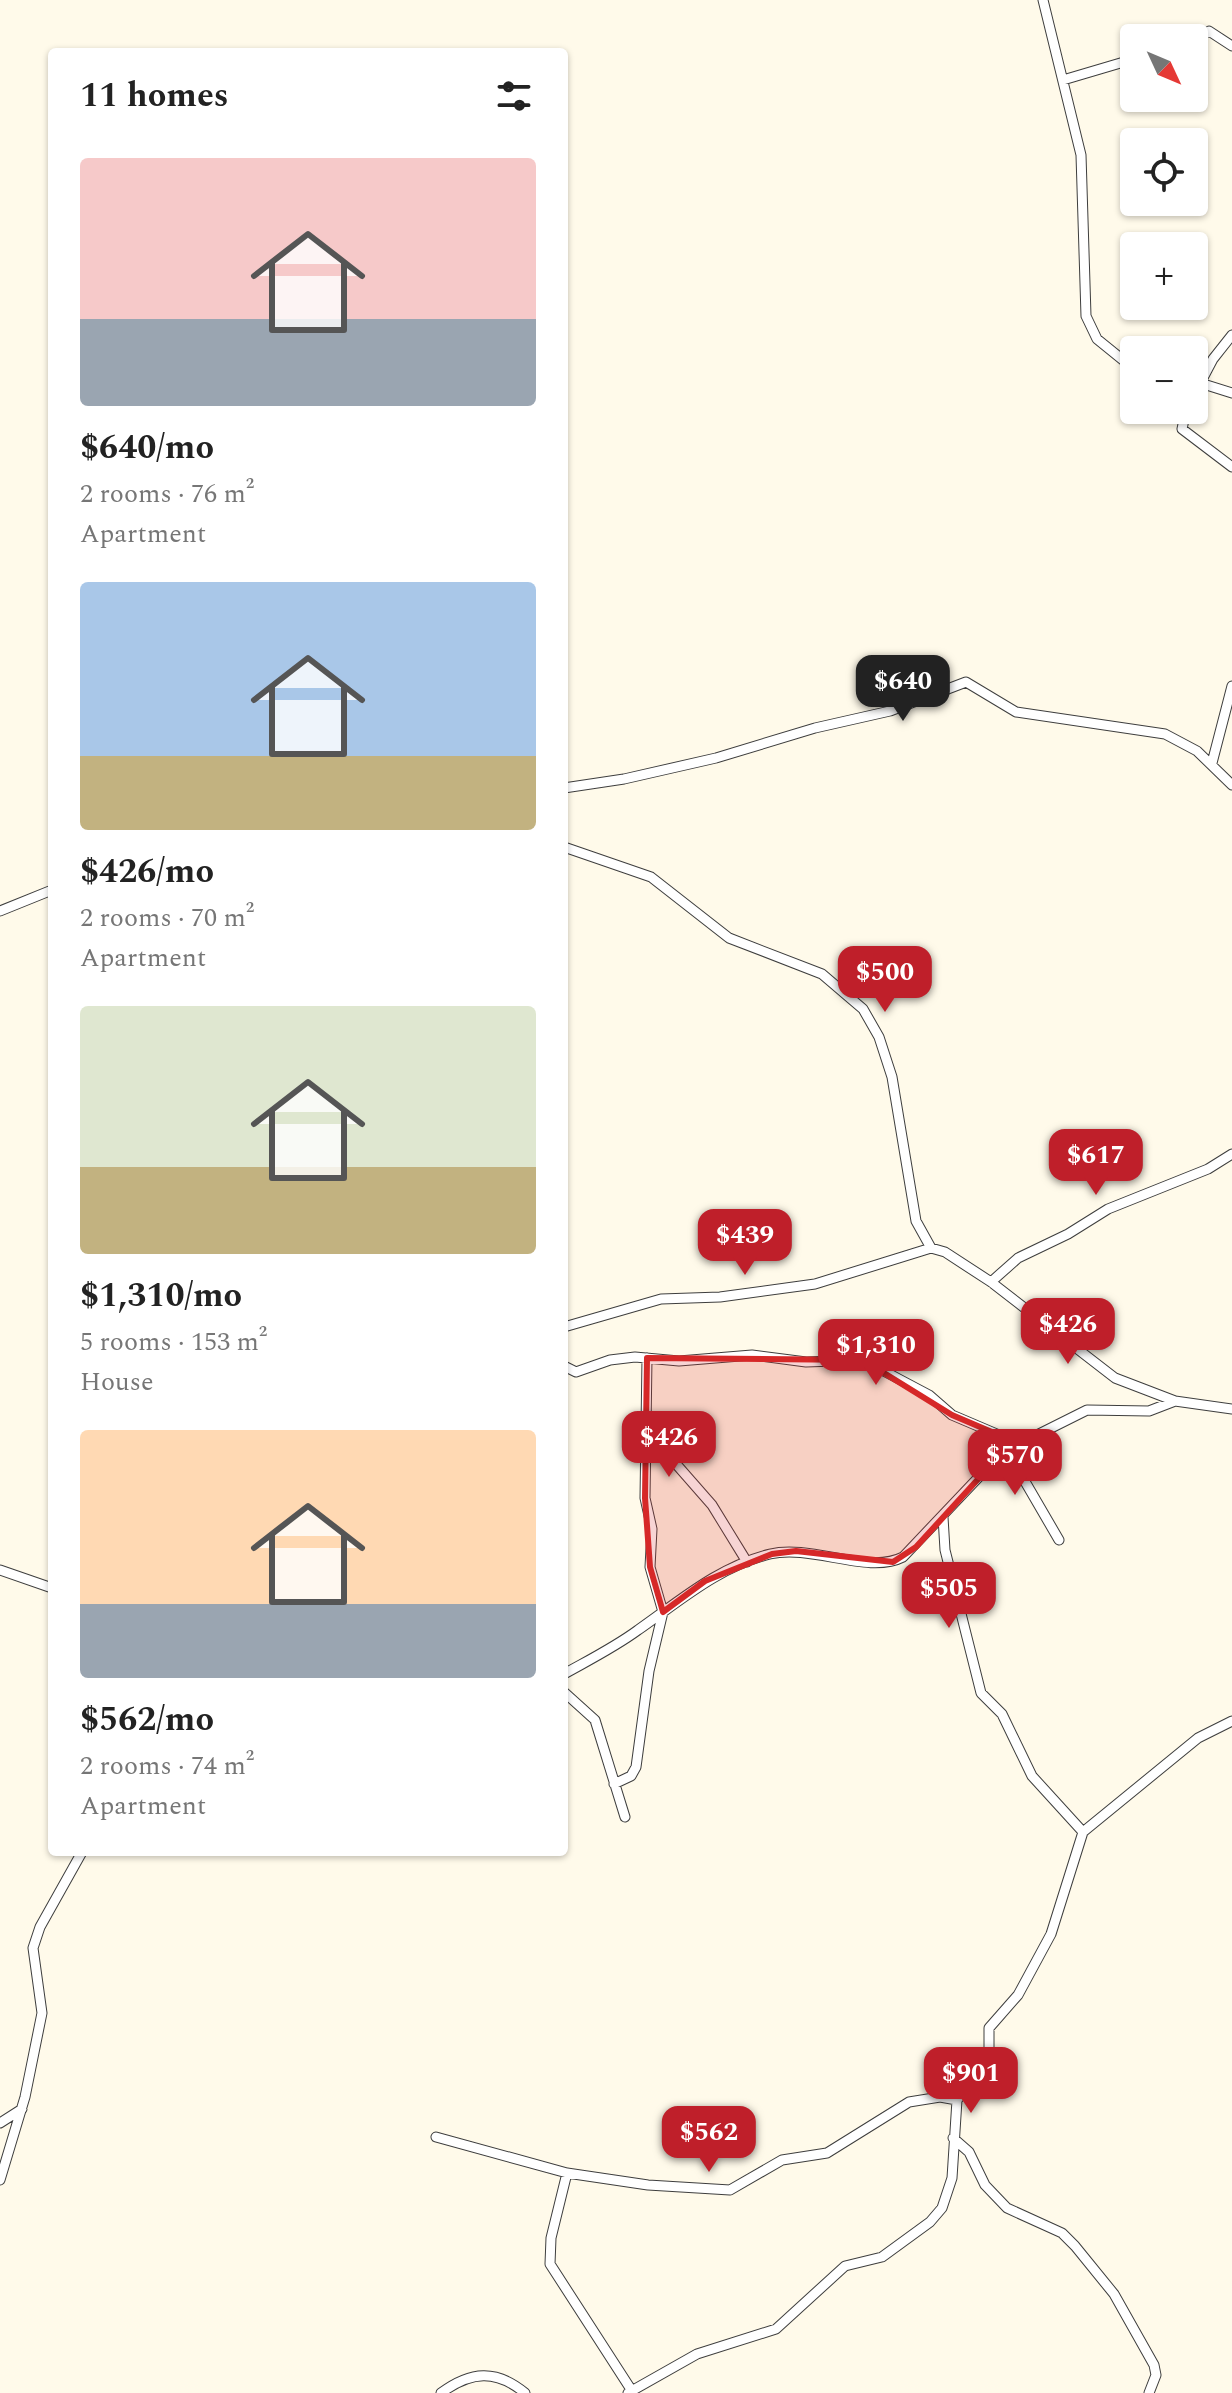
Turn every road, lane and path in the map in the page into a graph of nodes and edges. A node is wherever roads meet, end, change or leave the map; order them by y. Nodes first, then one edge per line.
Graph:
1 (1043, 0) edge
2 (1208, 32) edge
3 (1232, 46) edge
4 (1120, 63) edge
5 (1063, 80) junction
6 (1232, 335) edge
7 (1120, 358) edge
8 (1208, 366) edge
9 (1208, 385) edge
10 (1232, 393) edge
11 (1180, 424) edge
12 (1232, 467) edge
13 (1232, 686) edge
14 (1212, 763) junction
15 (1232, 785) edge
16 (568, 787) edge
17 (568, 848) edge
18 (48, 892) edge
19 (0, 911) edge
20 (1232, 1154) edge
21 (931, 1248) junction
22 (991, 1282) junction
23 (568, 1326) edge
24 (647, 1358) junction
25 (568, 1368) edge
26 (1175, 1401) junction
27 (1232, 1409) edge
28 (648, 1432) junction
29 (1013, 1441) junction
30 (943, 1517) junction
31 (1059, 1540) dead end
32 (747, 1562) junction
33 (0, 1570) edge
34 (48, 1587) edge
35 (663, 1612) junction
36 (568, 1671) edge
37 (568, 1696) edge
38 (1232, 1721) edge
39 (614, 1784) junction
40 (625, 1817) dead end
41 (1083, 1832) junction
42 (80, 1856) edge
43 (957, 2100) junction
44 (22, 2109) junction
45 (0, 2123) edge
46 (436, 2137) dead end
47 (953, 2138) junction
48 (567, 2173) junction
49 (0, 2180) edge
50 (630, 2392) edge
51 (441, 2393) edge
52 (525, 2393) edge
53 (1149, 2393) edge

1 - 5 street
2 - 3 street
4 - 5 street
5 - 7 street
6 - 8 street
9 - 10 street
11 - 12 street
13 - 14 street
14 - 15 street
14 - 16 street
17 - 21 street
18 - 19 street
20 - 22 street
21 - 22 street
21 - 23 street
22 - 26 street
24 - 25 street
24 - 28 street
24 - 29 street
26 - 27 street
26 - 29 street
28 - 32 street
28 - 35 street
29 - 30 street
29 - 31 street
30 - 32 street
30 - 41 street
32 - 35 street
33 - 34 street
35 - 36 street
35 - 39 street
37 - 39 street
38 - 41 street
39 - 40 street
41 - 43 street
42 - 44 street
43 - 47 street
43 - 48 street
44 - 45 street
44 - 49 street
46 - 48 street
47 - 50 street
47 - 53 street
48 - 50 street
51 - 52 street

